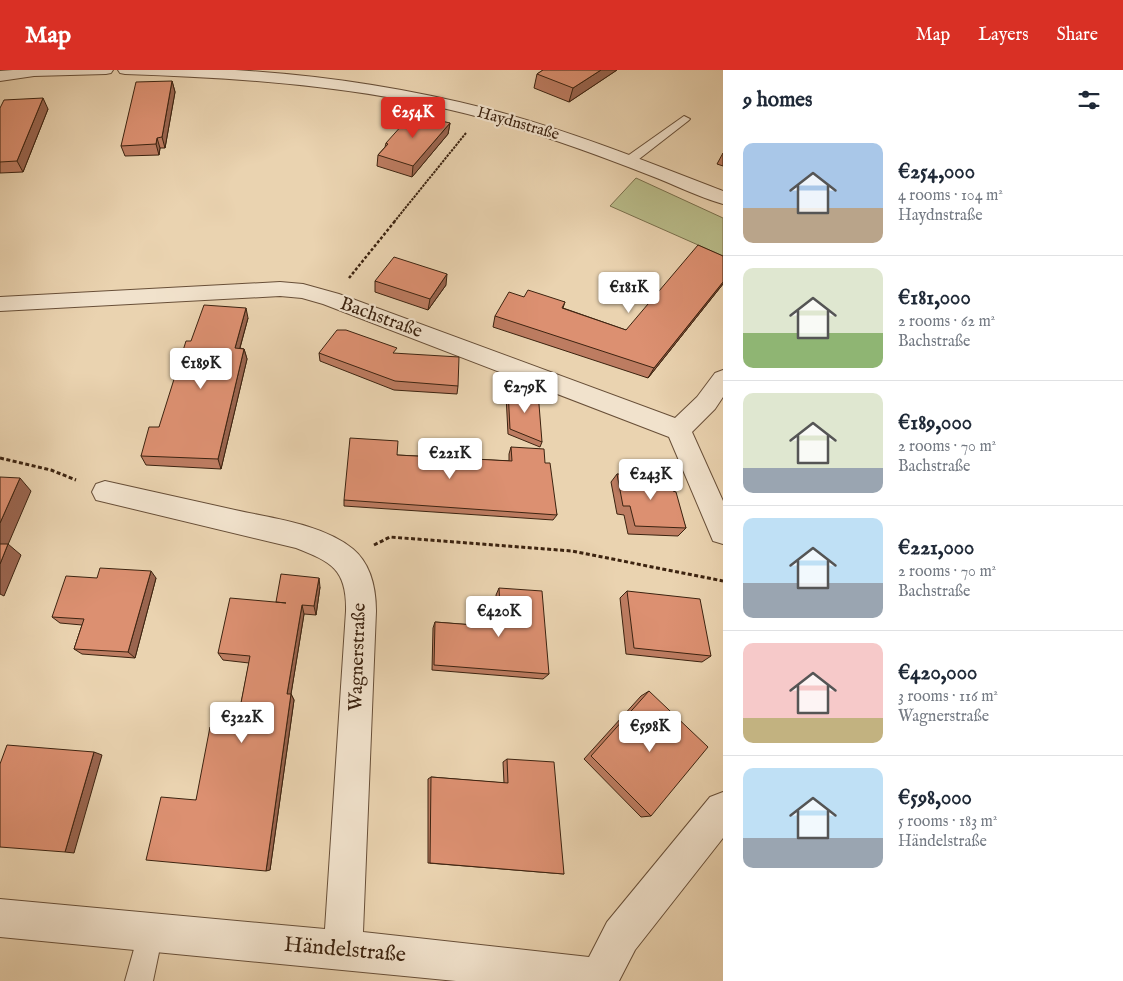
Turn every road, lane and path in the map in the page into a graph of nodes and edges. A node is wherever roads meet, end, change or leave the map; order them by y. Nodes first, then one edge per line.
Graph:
1 (106, 70) edge
2 (124, 70) edge
3 (35, 71) edge
4 (0, 76) edge
5 (482, 113) junction
6 (684, 119) dead end
7 (630, 160) junction
8 (723, 198) edge
9 (331, 299) junction
10 (0, 304) edge
11 (723, 378) edge
12 (679, 430) junction
13 (0, 458) edge
14 (105, 492) joint
15 (723, 532) edge
16 (346, 559) junction
17 (723, 581) edge
18 (723, 810) edge
19 (0, 918) edge
20 (150, 933) junction
21 (343, 949) junction
22 (599, 980) edge
23 (139, 981) edge

1 - 3 street
2 - 5 street, Haydnstraße
3 - 4 street
5 - 7 street, Haydnstraße
5 - 9 path
6 - 7 lane
7 - 8 street, Haydnstraße
9 - 10 street, Bachstraße
9 - 12 street, Bachstraße
11 - 12 street
12 - 15 street
13 - 14 path
14 - 16 street
16 - 17 path
16 - 21 street, Wagnerstraße
18 - 22 street, Händelstraße
19 - 20 street, Händelstraße
20 - 21 street, Händelstraße
20 - 23 lane
21 - 22 street, Händelstraße

